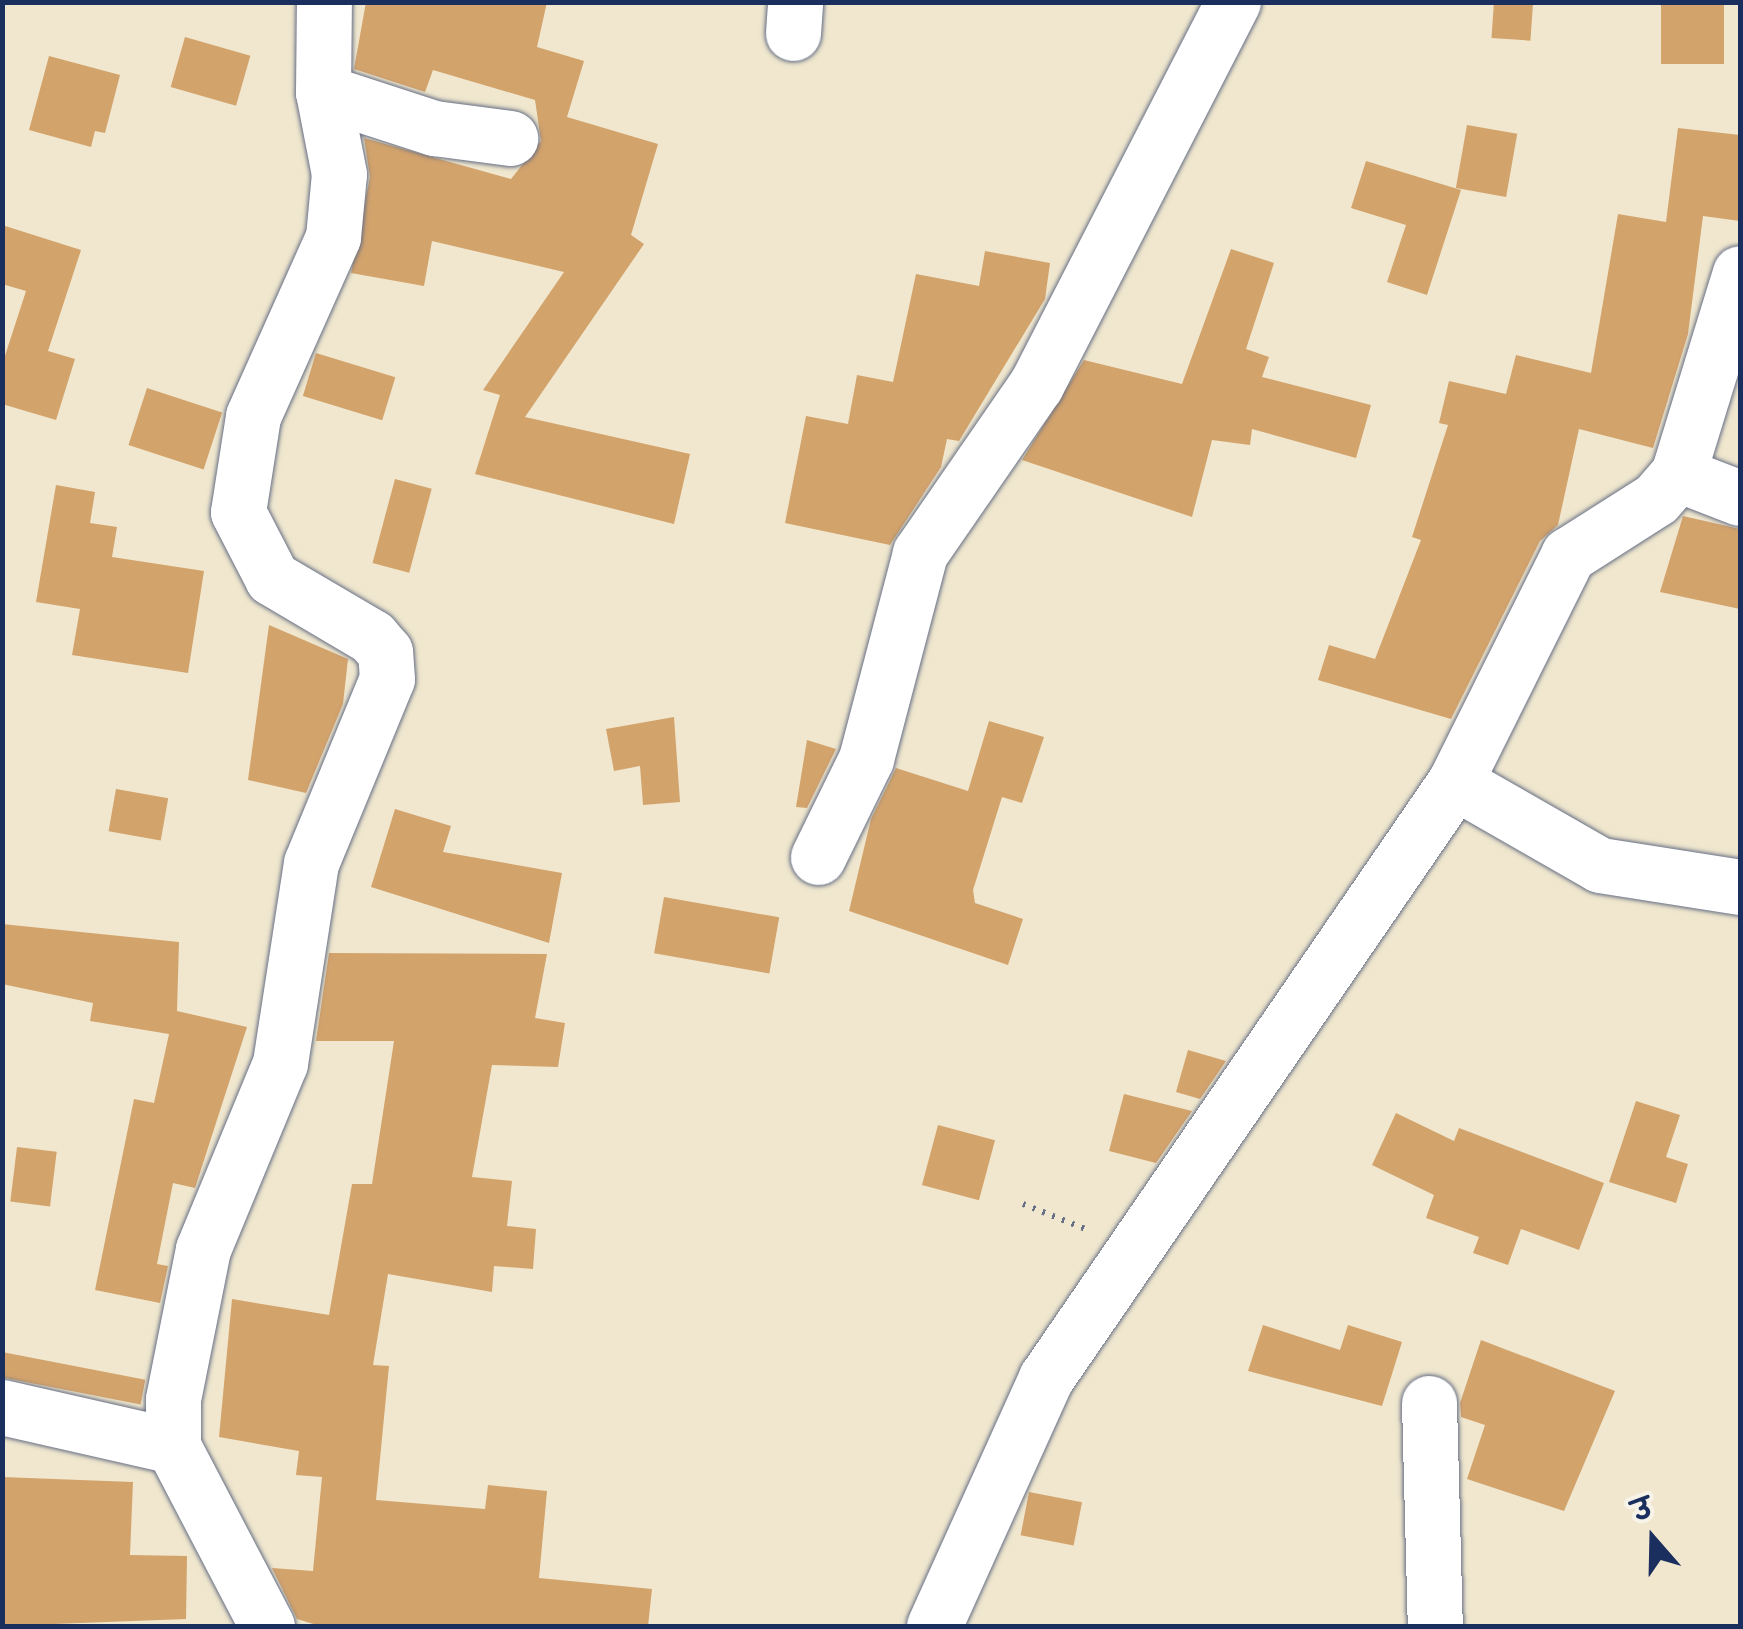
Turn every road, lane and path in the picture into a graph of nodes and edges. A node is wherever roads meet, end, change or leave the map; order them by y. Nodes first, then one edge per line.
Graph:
1 (324, 2) edge
2 (1233, 2) edge
3 (323, 92) junction
4 (510, 138) dead end
5 (1740, 273) edge
6 (1678, 474) junction
7 (1740, 498) edge
8 (1454, 782) junction
9 (818, 858) dead end
10 (1740, 888) edge
11 (1023, 1204) dead end
12 (1136, 1248) junction
13 (1430, 1403) dead end
14 (2, 1407) edge
15 (173, 1446) junction
16 (267, 1626) edge
17 (934, 1626) edge
18 (1435, 1626) edge

1 - 3 street
2 - 9 street
3 - 4 street
3 - 15 street
5 - 6 street
6 - 7 street
6 - 8 street
8 - 10 street
8 - 12 street
11 - 12 path
12 - 17 street
13 - 18 street
14 - 15 street
15 - 16 street

